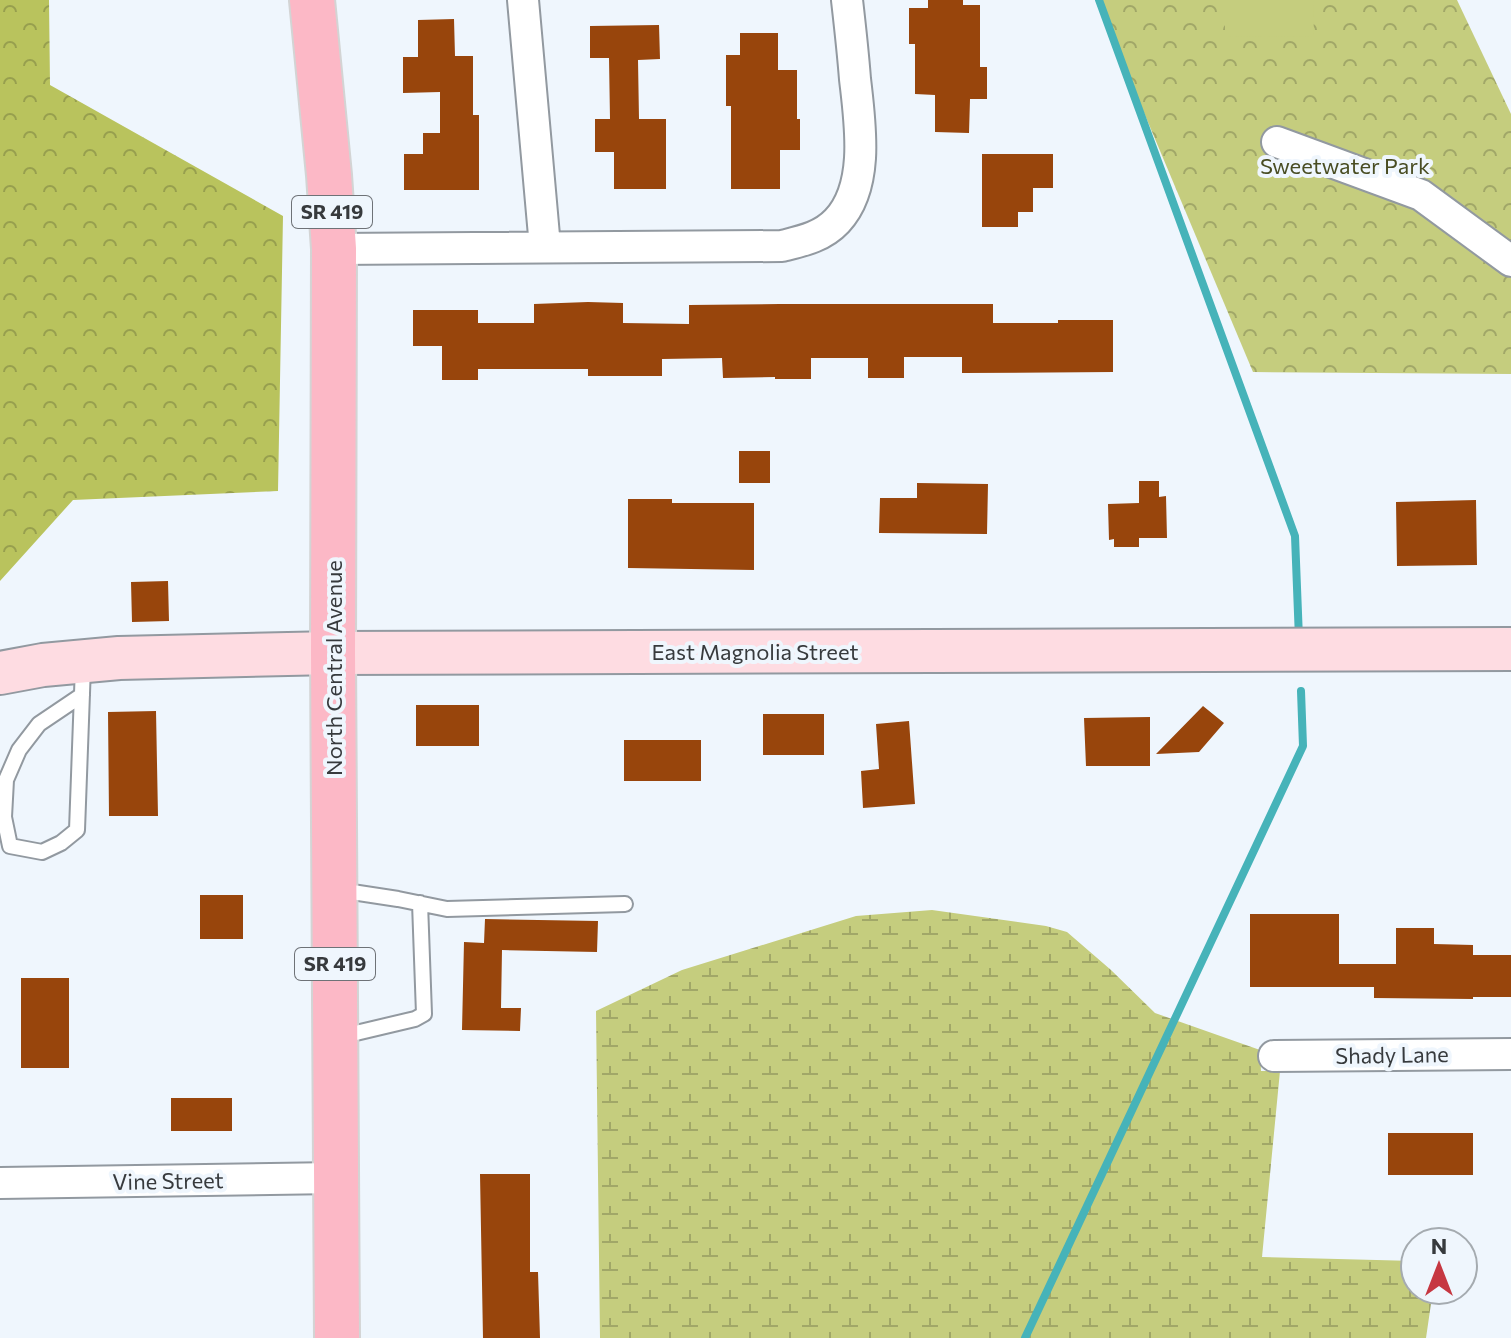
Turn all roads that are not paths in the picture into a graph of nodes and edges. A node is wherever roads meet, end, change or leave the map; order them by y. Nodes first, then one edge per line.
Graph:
1 (312, 0) edge
2 (523, 0) edge
3 (847, 0) edge
4 (1277, 142) dead end
5 (545, 247) junction
6 (334, 249) junction
7 (1511, 261) edge
8 (1511, 649) edge
9 (333, 653) junction
10 (0, 673) edge
11 (82, 678) junction
12 (334, 889) junction
13 (420, 903) junction
14 (625, 904) dead end
15 (335, 1038) junction
16 (1511, 1054) edge
17 (1274, 1056) dead end
18 (336, 1178) junction
19 (0, 1183) edge
20 (337, 1338) edge

1 - 6 main road, North Central Avenue / SR 419
2 - 5 street
3 - 5 street
4 - 7 street
5 - 6 street
6 - 9 main road, North Central Avenue / SR 419
8 - 9 street, East Magnolia Street
9 - 11 street, East Magnolia Street
9 - 12 main road, North Central Avenue / SR 419
10 - 11 street, East Magnolia Street
11 - 11 lane
12 - 13 lane
12 - 15 main road, North Central Avenue / SR 419
13 - 14 lane
13 - 15 lane
15 - 18 main road, North Central Avenue / SR 419
16 - 17 street, Shady Lane
18 - 19 street, Vine Street
18 - 20 main road, North Central Avenue / SR 419

